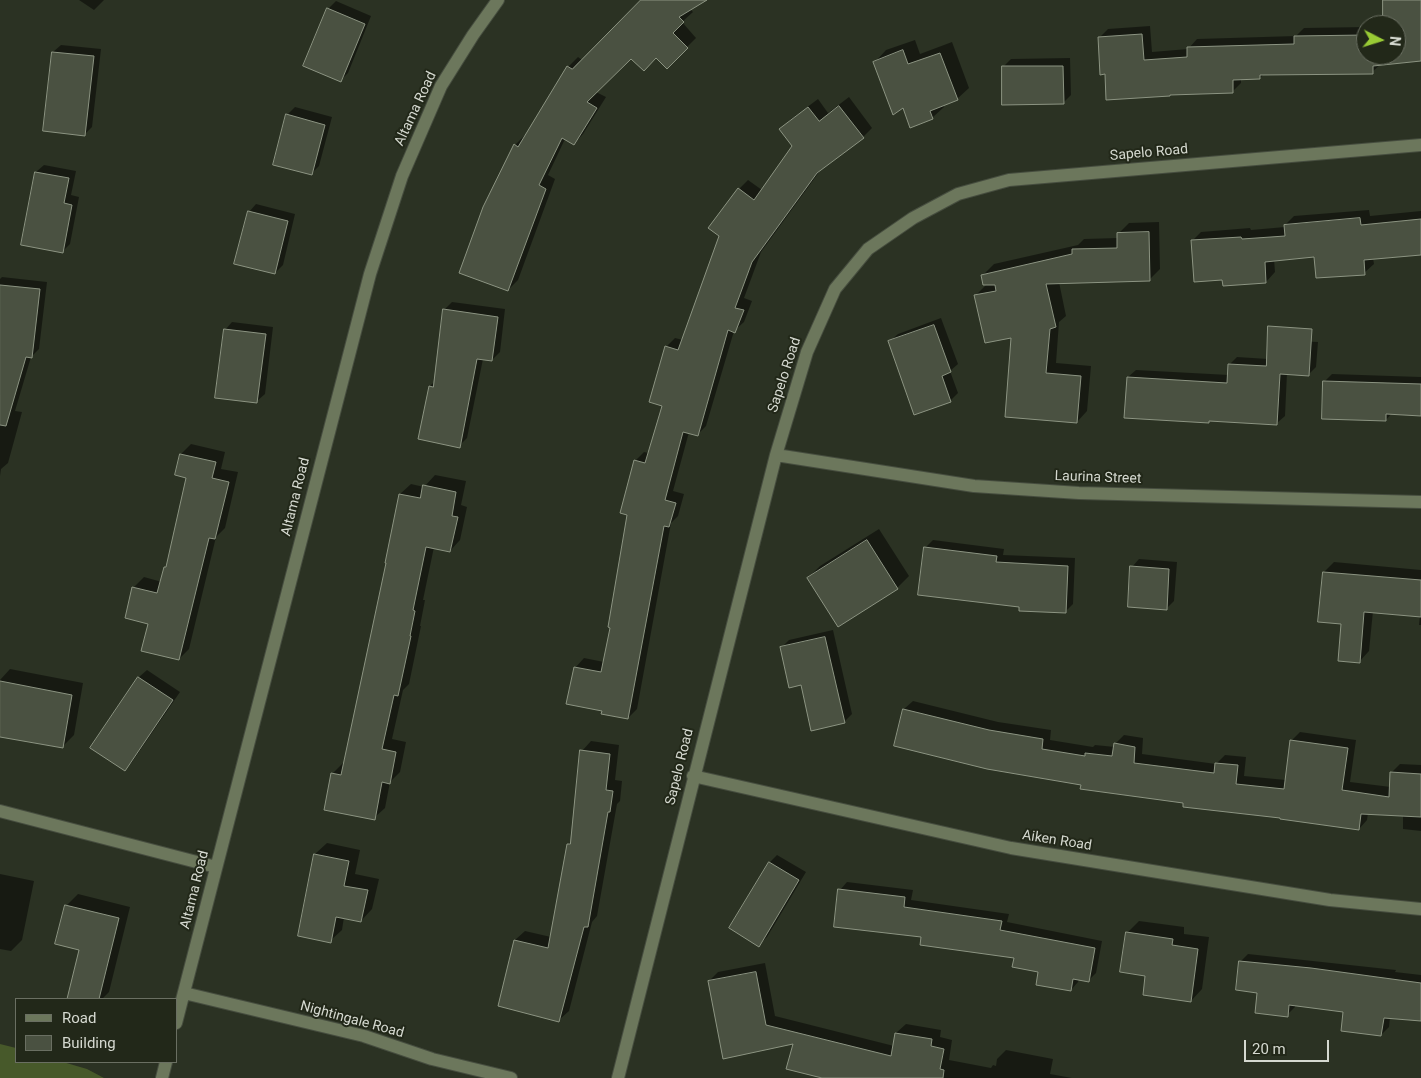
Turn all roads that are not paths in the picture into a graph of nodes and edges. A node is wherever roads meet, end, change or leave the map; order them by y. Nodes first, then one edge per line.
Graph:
1 (498, 0) edge
2 (1421, 145) edge
3 (776, 455) junction
4 (1421, 502) edge
5 (693, 776) junction
6 (0, 811) edge
7 (216, 867) junction
8 (1421, 909) edge
9 (184, 993) junction
10 (178, 1016) edge
11 (166, 1063) edge
12 (162, 1078) edge
13 (511, 1078) edge
14 (618, 1078) edge

1 - 7 street, Altama Road
2 - 3 street, Sapelo Road
3 - 4 street, Laurina Street
3 - 5 street, Sapelo Road
5 - 8 street, Aiken Road
5 - 14 street, Sapelo Road
6 - 7 street
7 - 9 street, Altama Road
9 - 10 street, Altama Road
9 - 13 street, Nightingale Road
11 - 12 street

